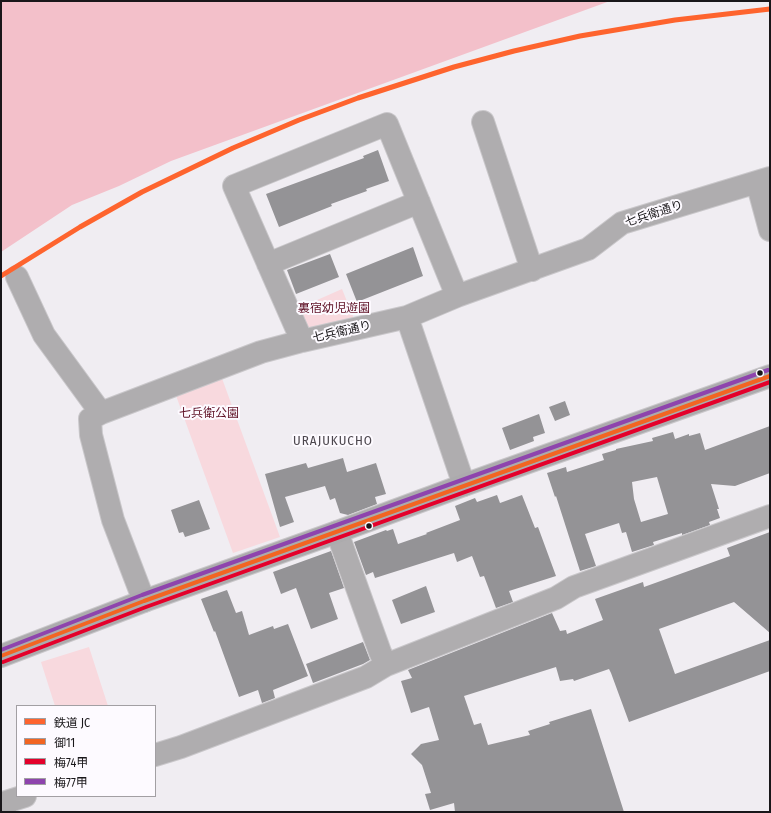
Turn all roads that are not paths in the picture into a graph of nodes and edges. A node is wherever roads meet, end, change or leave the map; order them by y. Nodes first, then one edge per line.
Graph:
1 (483, 122) dead end
2 (764, 180) edge
3 (419, 202) junction
4 (770, 230) edge
5 (268, 264) junction
6 (532, 270) junction
7 (17, 277) dead end
8 (457, 296) junction
9 (407, 317) junction
10 (302, 341) junction
11 (770, 376) edge
12 (101, 413) junction
13 (464, 485) junction
14 (770, 516) edge
15 (337, 532) junction
16 (144, 601) junction
17 (1, 656) edge
18 (386, 665) junction
19 (156, 755) edge
20 (22, 797) edge
21 (6, 812) edge

1 - 6 street
2 - 4 street
2 - 6 street, 七兵衛通り
3 - 5 street
3 - 5 street
3 - 8 street
5 - 10 street
6 - 8 street, 七兵衛通り
7 - 12 street
8 - 9 street, 七兵衛通り
9 - 10 street, 七兵衛通り
9 - 13 street
10 - 12 street, 七兵衛通り
11 - 13 highway
12 - 16 street
13 - 15 highway
14 - 18 street
15 - 16 highway
15 - 18 street
16 - 17 highway
18 - 19 street
20 - 21 street

